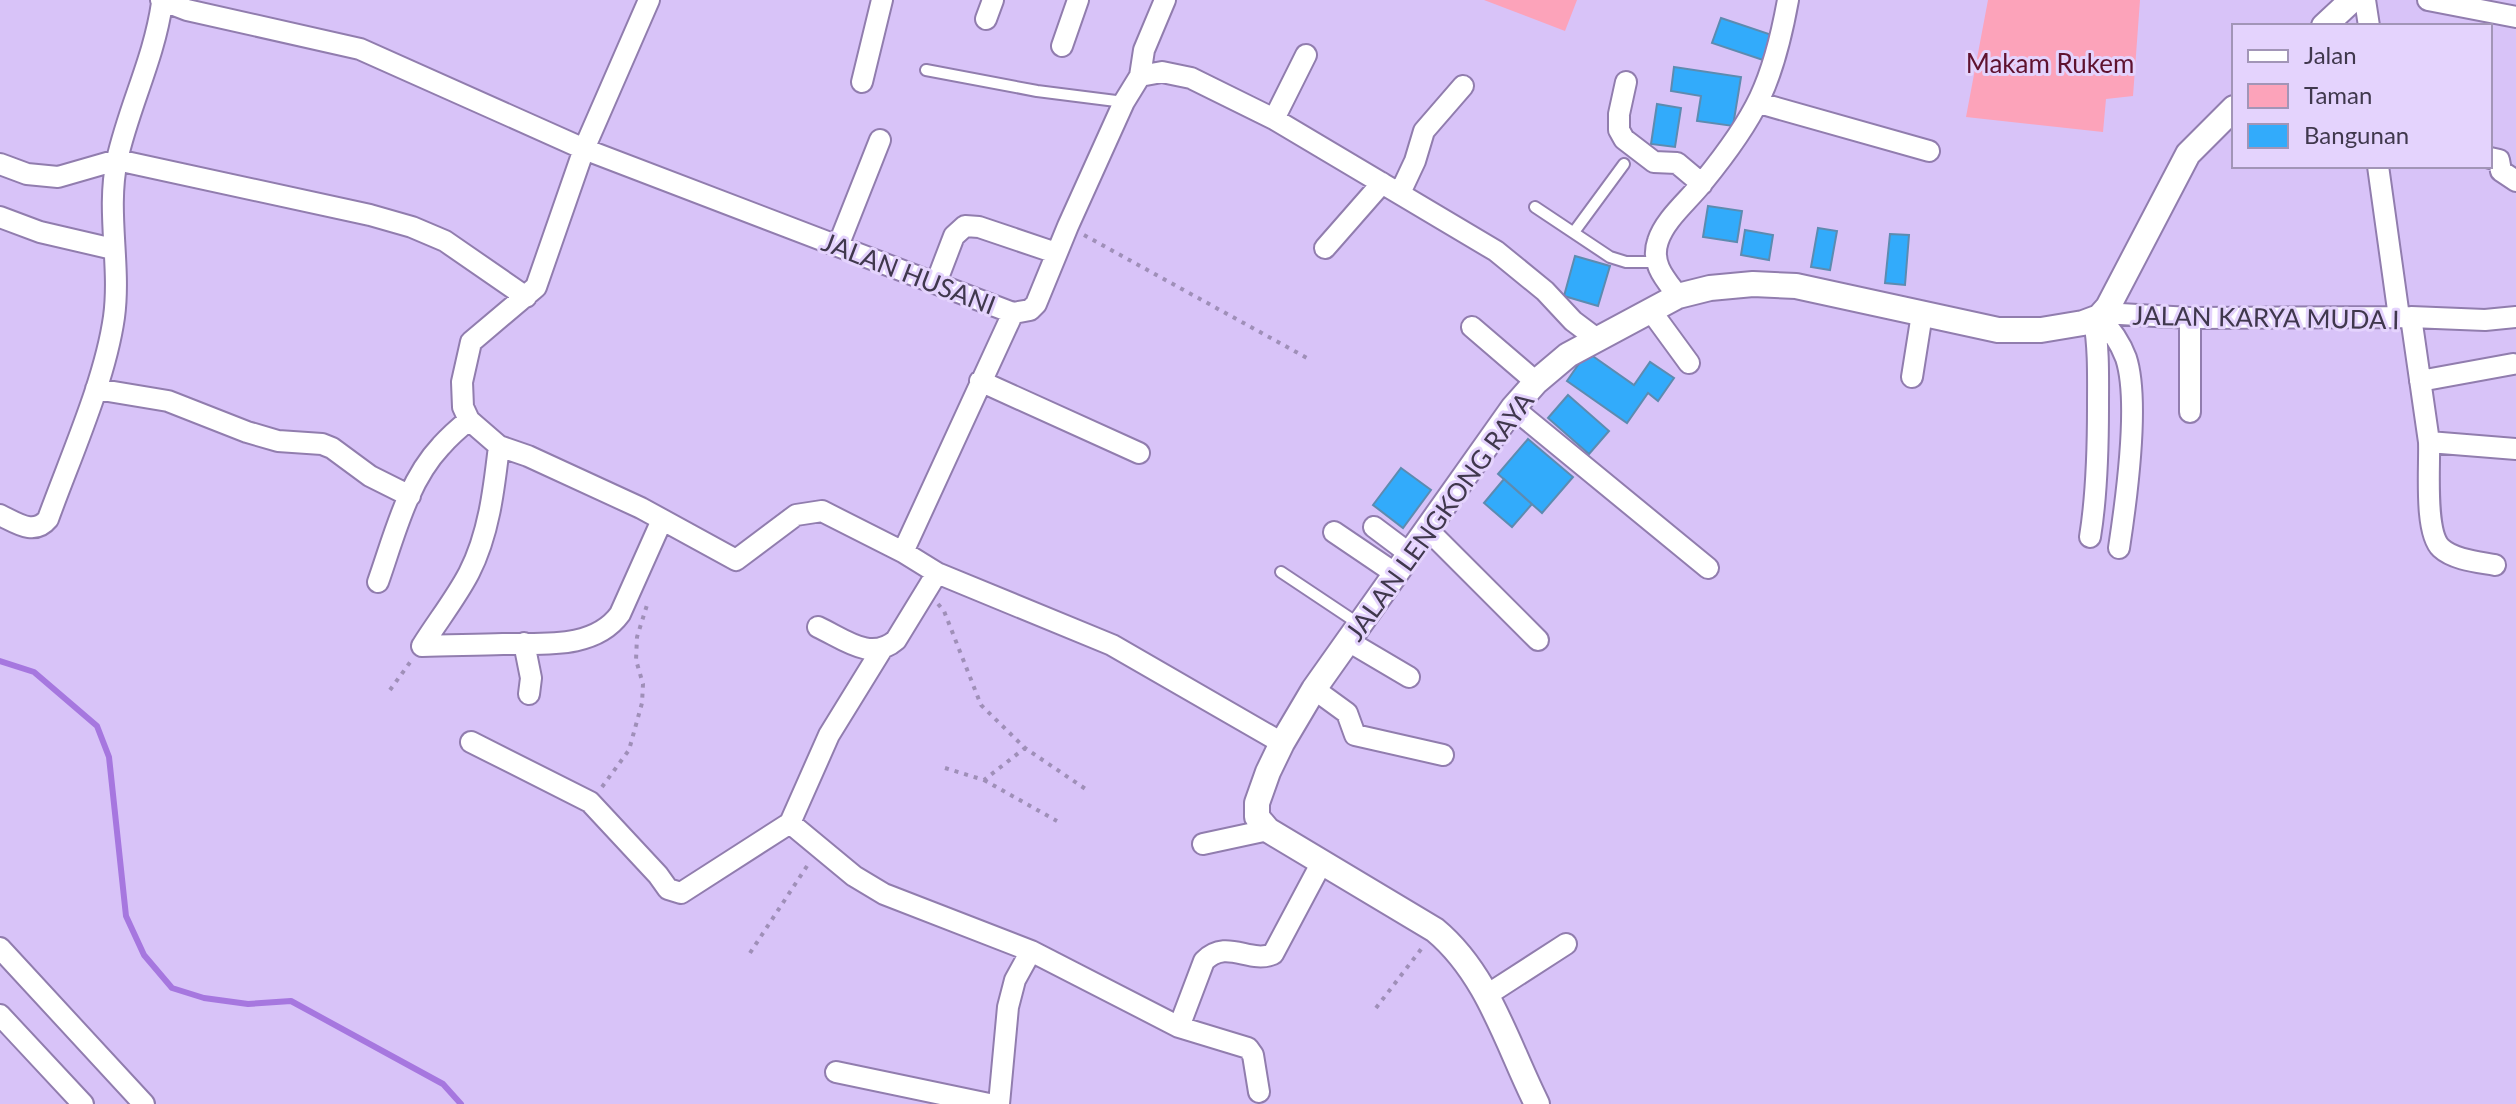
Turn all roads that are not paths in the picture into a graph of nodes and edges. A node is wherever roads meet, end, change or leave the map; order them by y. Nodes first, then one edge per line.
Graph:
1 (649, 0) edge
2 (882, 0) edge
3 (1078, 0) edge
4 (1165, 0) edge
5 (1788, 0) edge
6 (2352, 0) edge
7 (2365, 0) edge
8 (2428, 0) edge
9 (162, 1) edge
10 (2516, 17) edge
11 (2326, 24) edge
12 (2369, 24) edge
13 (1062, 46) dead end
14 (1306, 55) dead end
15 (926, 70) dead end
16 (1140, 76) junction
17 (862, 82) dead end
18 (1626, 82) dead end
19 (1463, 86) dead end
20 (1124, 102) junction
21 (1759, 103) junction
22 (2232, 110) edge
23 (1274, 119) junction
24 (880, 140) dead end
25 (584, 149) junction
26 (1929, 151) dead end
27 (2492, 158) edge
28 (117, 160) junction
29 (0, 164) edge
30 (1624, 164) dead end
31 (2378, 168) edge
32 (2516, 181) edge
33 (1702, 184) junction
34 (1391, 188) junction
35 (1535, 207) dead end
36 (0, 217) edge
37 (1574, 232) junction
38 (838, 246) junction
39 (1325, 248) dead end
40 (113, 249) junction
41 (1056, 253) junction
42 (1656, 262) junction
43 (936, 283) junction
44 (1678, 296) junction
45 (526, 297) junction
46 (1651, 311) junction
47 (1013, 313) junction
48 (1922, 314) junction
49 (2099, 316) junction
50 (2405, 317) junction
51 (2516, 317) edge
52 (2190, 318) junction
53 (1573, 321) junction
54 (1472, 327) dead end
55 (1597, 339) junction
56 (1568, 355) junction
57 (1689, 363) dead end
58 (2513, 364) dead end
59 (1912, 377) dead end
60 (980, 381) junction
61 (2420, 381) junction
62 (1536, 382) junction
63 (96, 389) junction
64 (1513, 408) junction
65 (2190, 412) dead end
66 (469, 420) junction
67 (2429, 442) junction
68 (499, 446) junction
69 (2516, 449) edge
70 (1139, 453) dead end
71 (410, 496) junction
72 (0, 515) edge
73 (662, 520) junction
74 (1374, 527) dead end
75 (1428, 530) junction
76 (1334, 532) dead end
77 (2090, 537) dead end
78 (2119, 548) dead end
79 (903, 552) junction
80 (1403, 564) junction
81 (2495, 565) dead end
82 (1708, 568) dead end
83 (1281, 572) dead end
84 (932, 581) junction
85 (378, 582) dead end
86 (818, 627) dead end
87 (1354, 633) junction
88 (1538, 640) dead end
89 (524, 643) junction
90 (882, 649) junction
91 (1409, 677) dead end
92 (1314, 689) junction
93 (529, 694) dead end
94 (471, 742) dead end
95 (1282, 743) junction
96 (1443, 755) dead end
97 (790, 823) junction
98 (1268, 830) junction
99 (1203, 844) dead end
100 (1322, 862) junction
101 (1566, 944) dead end
102 (0, 948) edge
103 (1031, 951) junction
104 (1487, 995) junction
105 (0, 1015) edge
106 (1179, 1027) junction
107 (836, 1072) dead end
108 (1259, 1092) dead end
109 (83, 1104) edge
110 (144, 1104) edge
111 (989, 1104) edge
112 (999, 1104) edge
113 (1537, 1104) edge

1 - 25 street
2 - 17 street
3 - 13 street
4 - 16 street, JALAN HUSANI
5 - 21 street
6 - 11 street
7 - 12 street
8 - 10 street
9 - 25 street, JALAN HUSANI
9 - 28 street
14 - 23 street
15 - 20 lane
16 - 20 street, JALAN HUSANI
16 - 23 street
18 - 33 street
19 - 34 street
20 - 41 street, JALAN HUSANI
21 - 26 street
21 - 33 street
22 - 49 street
23 - 34 street
24 - 38 street
25 - 38 street, JALAN HUSANI
25 - 45 street
27 - 32 street
28 - 29 street
28 - 40 street
28 - 45 street
30 - 37 lane
31 - 50 street
33 - 42 street
34 - 39 street
34 - 53 street
35 - 37 lane
36 - 40 street
37 - 42 lane
38 - 43 street, JALAN HUSANI
40 - 63 street
41 - 43 street
41 - 47 street, JALAN HUSANI
42 - 44 street
43 - 47 street, JALAN HUSANI
44 - 46 street, JALAN LENGKONG RAYA
44 - 48 street, JALAN LENGKONG RAYA
45 - 66 street
46 - 55 street, JALAN LENGKONG RAYA
46 - 57 street
47 - 60 street
48 - 49 street, JALAN LENGKONG RAYA
48 - 59 street
49 - 52 street, JALAN KARYA MUDA I
49 - 77 street
49 - 78 street
50 - 51 street
50 - 52 street, JALAN KARYA MUDA I
50 - 61 street, JALAN KARYA MUDA I
52 - 65 street
53 - 55 street
53 - 56 street
54 - 62 street
55 - 56 street, JALAN LENGKONG RAYA
56 - 62 street, JALAN LENGKONG RAYA
58 - 61 street
60 - 70 street
60 - 79 street
61 - 67 street, JALAN KARYA MUDA I
62 - 64 street, JALAN LENGKONG RAYA
63 - 71 street
63 - 72 street
64 - 75 street, JALAN LENGKONG RAYA
64 - 82 street
66 - 68 street
66 - 71 street
67 - 69 street
67 - 81 street, JALAN KARYA MUDA I
68 - 73 street
68 - 89 street
71 - 85 street
73 - 79 street
73 - 89 street
74 - 80 street
75 - 80 street, JALAN LENGKONG RAYA
75 - 88 street
76 - 80 street
79 - 84 street
80 - 87 street, JALAN LENGKONG RAYA
83 - 87 lane
84 - 90 street
84 - 95 street
86 - 90 street
87 - 91 street
87 - 92 street, JALAN LENGKONG RAYA
89 - 93 street
90 - 97 street
92 - 95 street, JALAN LENGKONG RAYA
92 - 96 street
94 - 97 street
95 - 98 street, JALAN LENGKONG RAYA
97 - 103 street
98 - 99 street
98 - 100 street
100 - 104 street
100 - 106 street
101 - 104 street
102 - 110 street
103 - 106 street
103 - 112 street
104 - 113 street
105 - 109 street
106 - 108 street
107 - 111 street

